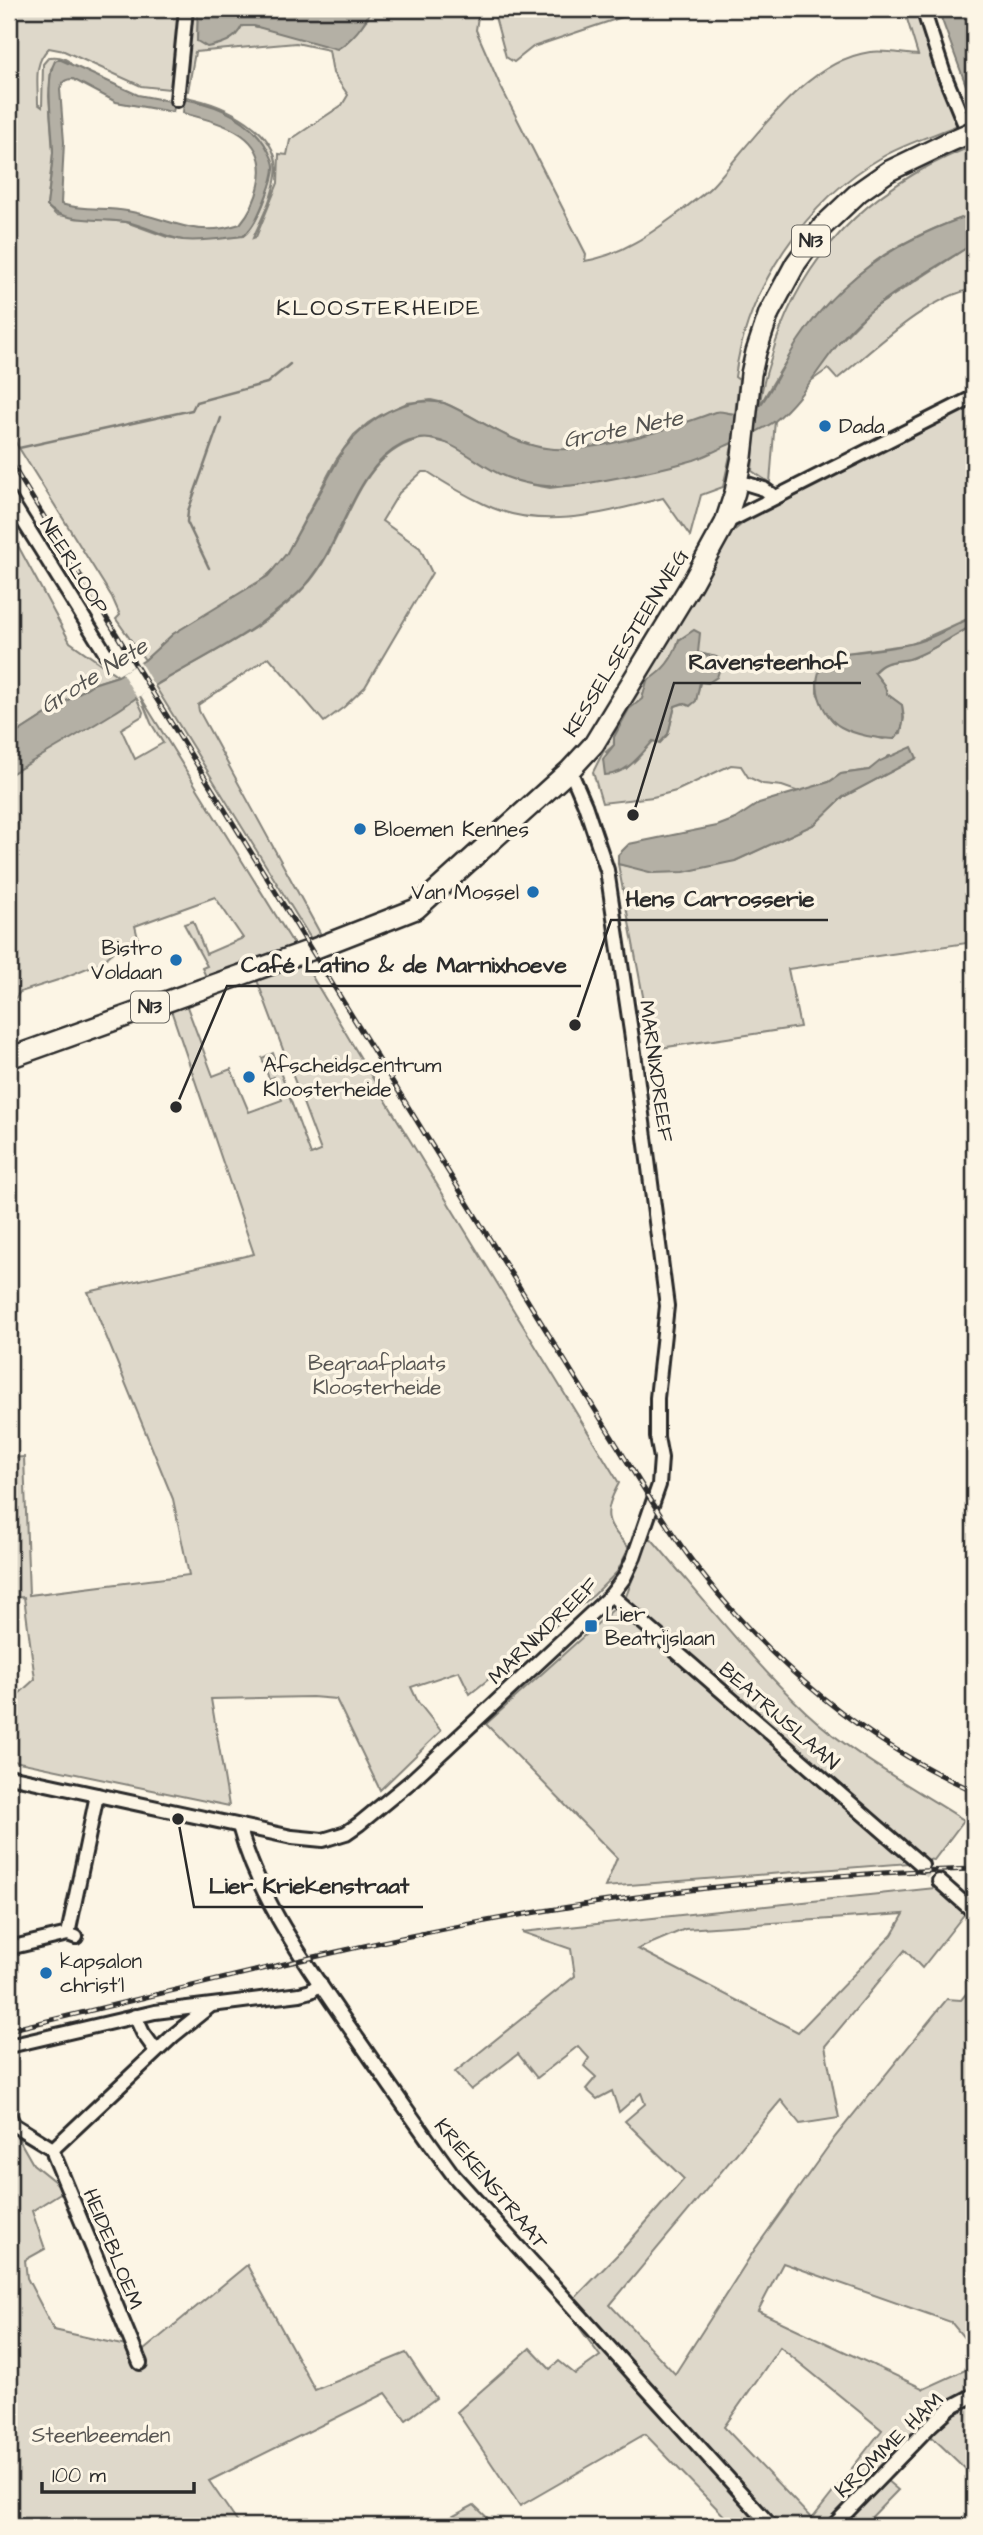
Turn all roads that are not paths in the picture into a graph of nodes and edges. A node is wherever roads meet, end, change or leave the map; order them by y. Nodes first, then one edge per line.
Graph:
1 (186, 9) edge
2 (923, 9) edge
3 (177, 100) dead end
4 (974, 131) edge
5 (974, 147) edge
6 (974, 397) edge
7 (738, 481) junction
8 (775, 497) junction
9 (9, 498) edge
10 (725, 523) junction
11 (106, 654) dead end
12 (570, 771) junction
13 (9, 1058) edge
14 (611, 1595) junction
15 (9, 1776) edge
16 (97, 1795) junction
17 (239, 1826) junction
18 (922, 1865) tunnel mouth
19 (939, 1881) tunnel mouth
20 (974, 1912) edge
21 (9, 1948) edge
22 (320, 1983) junction
23 (211, 2006) junction
24 (135, 2016) junction
25 (9, 2046) edge
26 (156, 2051) junction
27 (9, 2115) edge
28 (53, 2149) junction
29 (140, 2362) dead end
30 (974, 2395) edge
31 (771, 2526) edge
32 (833, 2526) edge

1 - 3 street
2 - 5 street
4 - 7 main road, KESSELSESTEENWEG / N13, bridge
6 - 8 street
7 - 8 street
7 - 10 main road, KESSELSESTEENWEG / N13
8 - 10 street
9 - 11 street, NEERLOOP
10 - 12 main road, KESSELSESTEENWEG / N13
12 - 13 main road, KESSELSESTEENWEG / N13
12 - 14 street, MARNIXDREEF
14 - 17 street, MARNIXDREEF
14 - 18 street, BEATRIJSLAAN
15 - 16 street, MARNIXDREEF
16 - 17 street, MARNIXDREEF
16 - 21 street
17 - 22 street, KRIEKENSTRAAT
19 - 20 street
22 - 23 street
22 - 31 street, KRIEKENSTRAAT
23 - 24 street
23 - 26 street
24 - 25 street
24 - 26 street
26 - 28 street
27 - 28 street
28 - 29 street, HEIDEBLOEM
30 - 32 street, KROMME HAM

